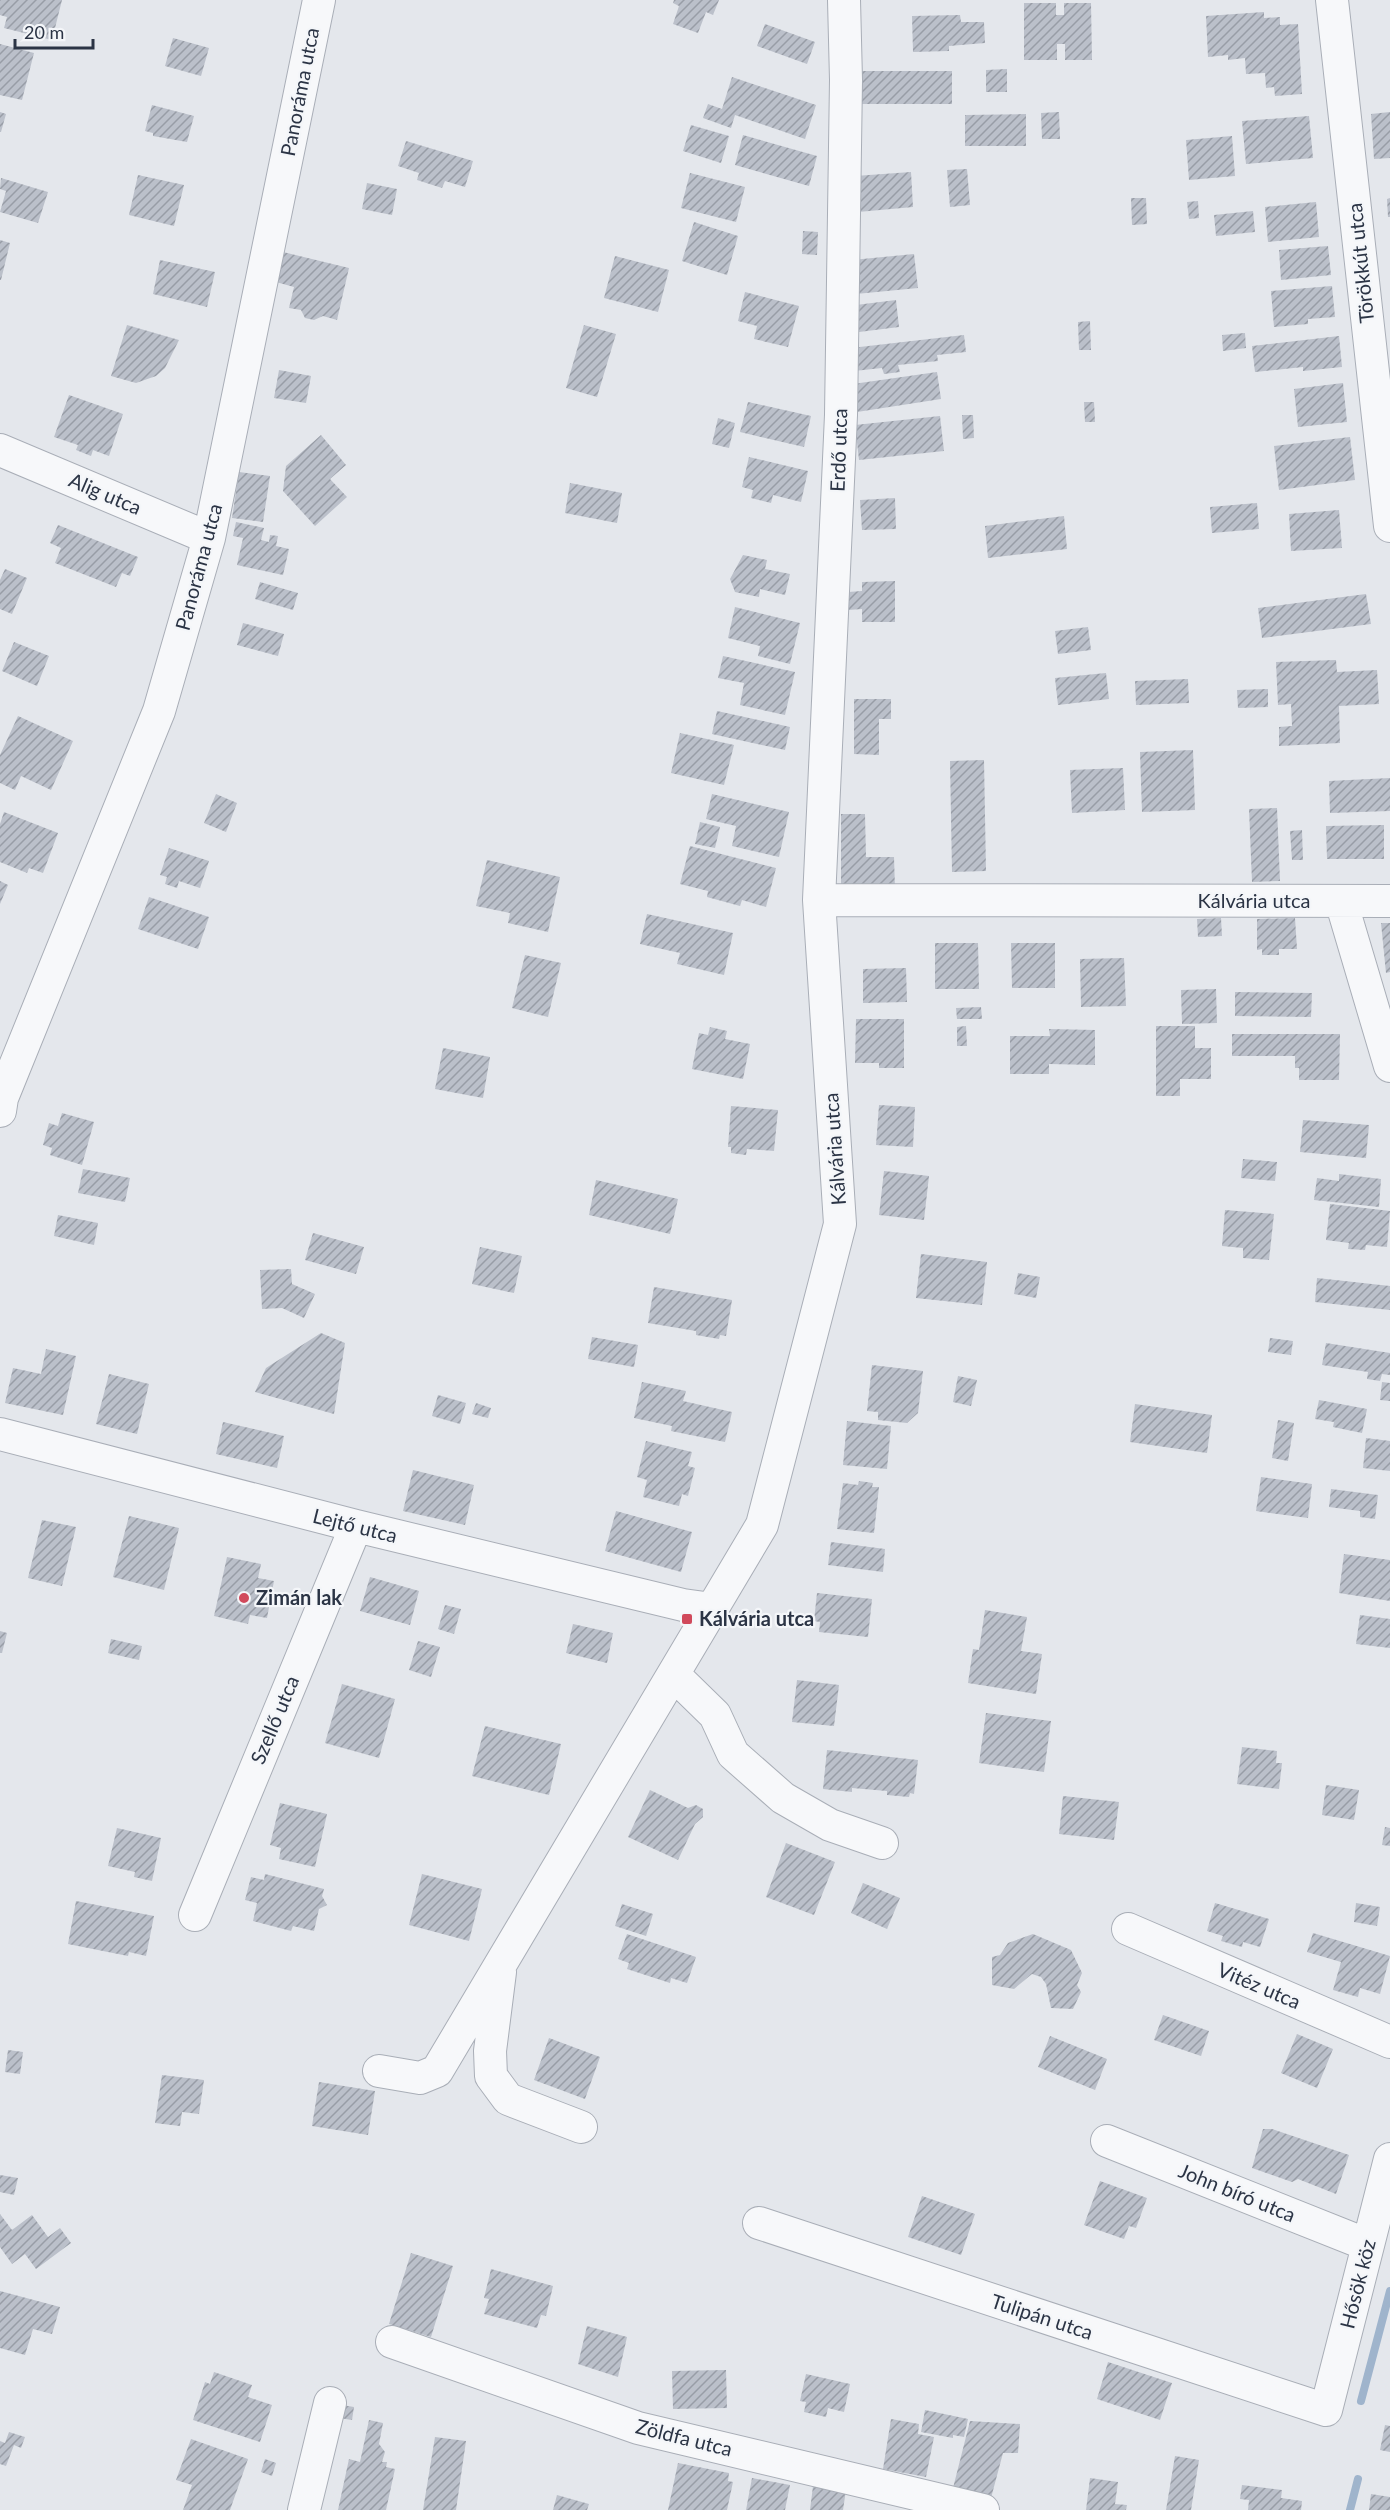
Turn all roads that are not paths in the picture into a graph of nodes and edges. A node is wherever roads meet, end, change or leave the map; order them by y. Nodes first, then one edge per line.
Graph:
1 (319, 0) edge
2 (844, 0) edge
3 (1332, 0) edge
4 (0, 450) edge
5 (1390, 526) edge
6 (209, 538) junction
7 (819, 900) junction
8 (1341, 901) junction
9 (1390, 901) edge
10 (1390, 1066) edge
11 (0, 1111) edge
12 (0, 1434) edge
13 (356, 1526) junction
14 (712, 1609) junction
15 (674, 1675) junction
16 (882, 1843) dead end
17 (195, 1915) dead end
18 (1128, 1929) dead end
19 (502, 1959) junction
20 (1390, 2042) edge
21 (379, 2071) dead end
22 (581, 2127) dead end
23 (1107, 2141) dead end
24 (1390, 2159) edge
25 (759, 2223) dead end
26 (1368, 2245) junction
27 (392, 2342) dead end
28 (330, 2403) dead end
29 (1326, 2410) joint
30 (304, 2510) edge
31 (983, 2510) edge

1 - 6 street, Panoráma utca
2 - 7 street, Erdő utca
3 - 5 street, Törökkút utca
4 - 6 street, Alig utca
6 - 11 street, Panoráma utca
7 - 8 street, Kálvária utca
7 - 14 street, Kálvária utca
8 - 9 street, Kálvária utca
8 - 10 street
12 - 13 street, Lejtő utca
13 - 14 street, Lejtő utca
13 - 17 street, Szellő utca
14 - 15 street, Kálvária utca
15 - 16 street
15 - 19 street, Kálvária utca
18 - 20 street, Vitéz utca
19 - 21 street, Kálvária utca
19 - 22 street, Kálvária utca
23 - 26 street, John bíró utca
24 - 26 street, Hősök köz
25 - 29 street, Tulipán utca
26 - 29 street, Hősök köz
27 - 31 street, Zöldfa utca
28 - 30 street

